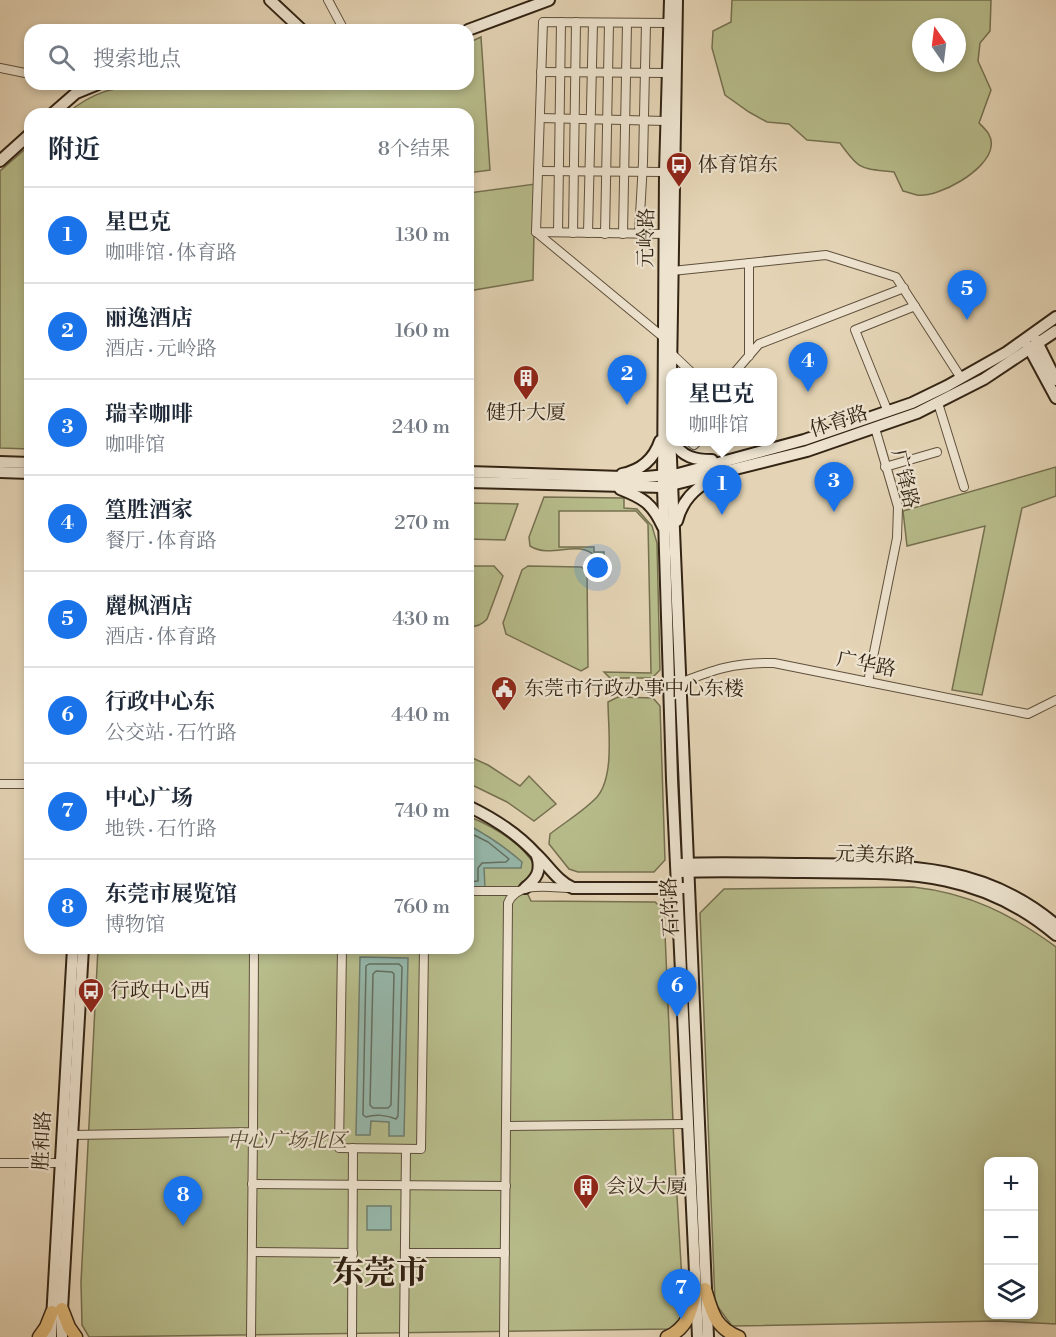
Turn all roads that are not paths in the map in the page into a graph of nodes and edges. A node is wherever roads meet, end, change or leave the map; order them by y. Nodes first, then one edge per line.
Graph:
1 (270, 0) edge
2 (328, 0) edge
3 (549, 0) edge
4 (670, 0) edge
5 (677, 0) edge
6 (561, 22) junction
7 (576, 22) junction
8 (593, 23) junction
9 (609, 23) junction
10 (627, 23) junction
11 (646, 23) junction
12 (296, 24) edge
13 (341, 24) edge
14 (669, 24) junction
15 (474, 28) edge
16 (0, 68) edge
17 (541, 72) junction
18 (560, 72) junction
19 (575, 72) junction
20 (592, 72) junction
21 (24, 73) edge
22 (609, 73) junction
23 (626, 73) junction
24 (645, 73) junction
25 (668, 73) junction
26 (81, 90) edge
27 (59, 108) edge
28 (540, 118) junction
29 (559, 119) junction
30 (574, 119) junction
31 (591, 119) junction
32 (608, 120) junction
33 (625, 120) junction
34 (644, 121) junction
35 (666, 121) junction
36 (24, 139) edge
37 (0, 161) edge
38 (538, 171) junction
39 (559, 171) junction
40 (574, 172) junction
41 (590, 172) junction
42 (606, 172) junction
43 (624, 172) junction
44 (665, 172) junction
45 (642, 173) junction
46 (536, 232) junction
47 (558, 232) junction
48 (573, 233) junction
49 (588, 233) junction
50 (639, 233) junction
51 (605, 234) junction
52 (622, 234) junction
53 (665, 234) junction
54 (749, 263) junction
55 (672, 271) junction
56 (904, 288) junction
57 (915, 306) junction
58 (1056, 317) edge
59 (1056, 332) edge
60 (663, 337) junction
61 (1031, 342) junction
62 (671, 353) junction
63 (749, 356) junction
64 (670, 368) edge
65 (687, 368) edge
66 (738, 368) edge
67 (961, 378) junction
68 (1056, 380) edge
69 (666, 396) edge
70 (1056, 398) edge
71 (938, 403) junction
72 (888, 412) junction
73 (875, 429) junction
74 (666, 438) edge
75 (668, 446) edge
76 (683, 446) edge
77 (937, 452) dead end
78 (0, 462) edge
79 (24, 463) edge
80 (728, 466) junction
81 (885, 467) junction
82 (0, 472) edge
83 (474, 472) edge
84 (24, 473) edge
85 (612, 481) junction
86 (667, 481) junction
87 (474, 482) edge
88 (964, 488) dead end
89 (669, 531) junction
90 (868, 682) junction
91 (675, 685) junction
92 (1056, 700) edge
93 (0, 784) edge
94 (24, 784) edge
95 (474, 809) edge
96 (536, 853) junction
97 (682, 868) junction
98 (573, 888) junction
99 (683, 888) junction
100 (521, 890) junction
101 (474, 891) edge
102 (1056, 925) edge
103 (1056, 935) edge
104 (73, 954) edge
105 (83, 954) edge
106 (254, 954) edge
107 (342, 954) edge
108 (424, 954) edge
109 (687, 1124) junction
110 (506, 1126) junction
111 (253, 1132) junction
112 (72, 1135) junction
113 (353, 1148) junction
114 (406, 1149) junction
115 (0, 1163) edge
116 (60, 1163) junction
117 (252, 1184) junction
118 (353, 1185) junction
119 (406, 1185) junction
120 (506, 1186) junction
121 (252, 1252) junction
122 (353, 1253) junction
123 (405, 1253) junction
124 (505, 1253) junction
125 (700, 1291) junction
126 (57, 1310) junction
127 (39, 1337) edge
128 (51, 1337) edge
129 (62, 1337) edge
130 (76, 1337) edge
131 (251, 1337) edge
132 (352, 1337) edge
133 (405, 1337) edge
134 (504, 1337) edge
135 (667, 1337) edge
136 (698, 1337) edge
137 (708, 1337) edge
138 (739, 1337) edge

1 - 12 street
2 - 13 street
3 - 15 street
4 - 14 street, 元岭路
5 - 55 street, 元岭路
6 - 7 street
6 - 17 street
6 - 18 street
7 - 8 street
7 - 19 street
8 - 9 street
8 - 20 street
9 - 10 street
9 - 22 street
10 - 11 street
10 - 23 street
11 - 14 street
11 - 24 street
14 - 25 street, 元岭路
16 - 21 street
17 - 18 street
17 - 28 street
18 - 19 street
18 - 29 street
19 - 20 street
19 - 30 street
20 - 22 street
20 - 31 street
22 - 23 street
22 - 32 street
23 - 24 street
23 - 33 street
24 - 25 street
24 - 34 street
25 - 35 street, 元岭路
26 - 27 street
28 - 29 street
28 - 38 street
29 - 30 street
29 - 39 street
30 - 31 street
30 - 40 street
31 - 32 street
31 - 41 street
32 - 33 street
32 - 42 street
33 - 34 street
33 - 43 street
34 - 35 street
34 - 45 street
35 - 44 street, 元岭路
36 - 37 street
38 - 39 street
38 - 46 street
39 - 40 street
39 - 47 street
40 - 41 street
40 - 48 street
41 - 42 street
41 - 49 street
42 - 43 street
42 - 51 street
43 - 45 street
43 - 52 street
44 - 45 street
44 - 53 street, 元岭路
45 - 50 street
46 - 47 street
46 - 60 street
47 - 48 street
48 - 49 street
49 - 51 street
50 - 52 street
50 - 53 street
51 - 52 street
53 - 60 street, 元岭路
54 - 55 street
54 - 56 street
54 - 63 street
55 - 62 street, 元岭路
56 - 57 street
56 - 63 street
57 - 67 street
57 - 72 street
58 - 61 street, 体育路
59 - 61 street, 体育路
60 - 69 street, 元岭路
61 - 67 street, 体育路
61 - 68 street
61 - 70 street
61 - 71 street, 体育路
62 - 64 street, 元岭路
62 - 65 street
63 - 66 street
67 - 72 street, 体育路
71 - 73 street, 体育路
71 - 88 street
72 - 80 street, 体育路
73 - 80 street, 体育路
73 - 81 street, 广锋路
74 - 85 street
75 - 86 street, 元岭路
76 - 80 street
77 - 81 street
78 - 79 street
80 - 86 street, 体育路
80 - 89 street
81 - 90 street, 广锋路
82 - 84 street
83 - 85 street, 体育路
85 - 86 street, 体育路
85 - 87 street, 体育路
85 - 89 street
86 - 89 street, 石竹路
89 - 91 street, 石竹路
90 - 91 street, 广华路
90 - 92 street, 广华路
91 - 97 street, 石竹路
93 - 94 street
95 - 96 street
96 - 98 street
96 - 100 street
97 - 99 street, 石竹路
97 - 102 street, 元美东路
97 - 103 street, 元美东路
98 - 99 street
98 - 100 street
99 - 109 street, 石竹路
99 - 125 street, 石竹路
100 - 101 street
100 - 110 street
104 - 116 street, 胜和路
105 - 112 street, 胜和路
106 - 111 street
107 - 113 street
108 - 114 street
109 - 110 street
109 - 125 street, 石竹路
110 - 120 street
111 - 112 street
111 - 117 street
112 - 126 street, 胜和路
113 - 114 street
113 - 118 street
114 - 119 street
115 - 116 street
116 - 126 street, 胜和路
117 - 118 street
117 - 121 street
118 - 119 street
118 - 122 street
119 - 120 street
119 - 123 street
120 - 124 street
121 - 122 street
121 - 131 street
122 - 132 street
123 - 124 street
123 - 133 street
124 - 134 street
125 - 135 main road
125 - 136 street, 石竹路
125 - 137 street, 石竹路
125 - 138 main road
126 - 127 main road
126 - 128 street, 胜和路
126 - 129 street, 胜和路
126 - 130 main road

